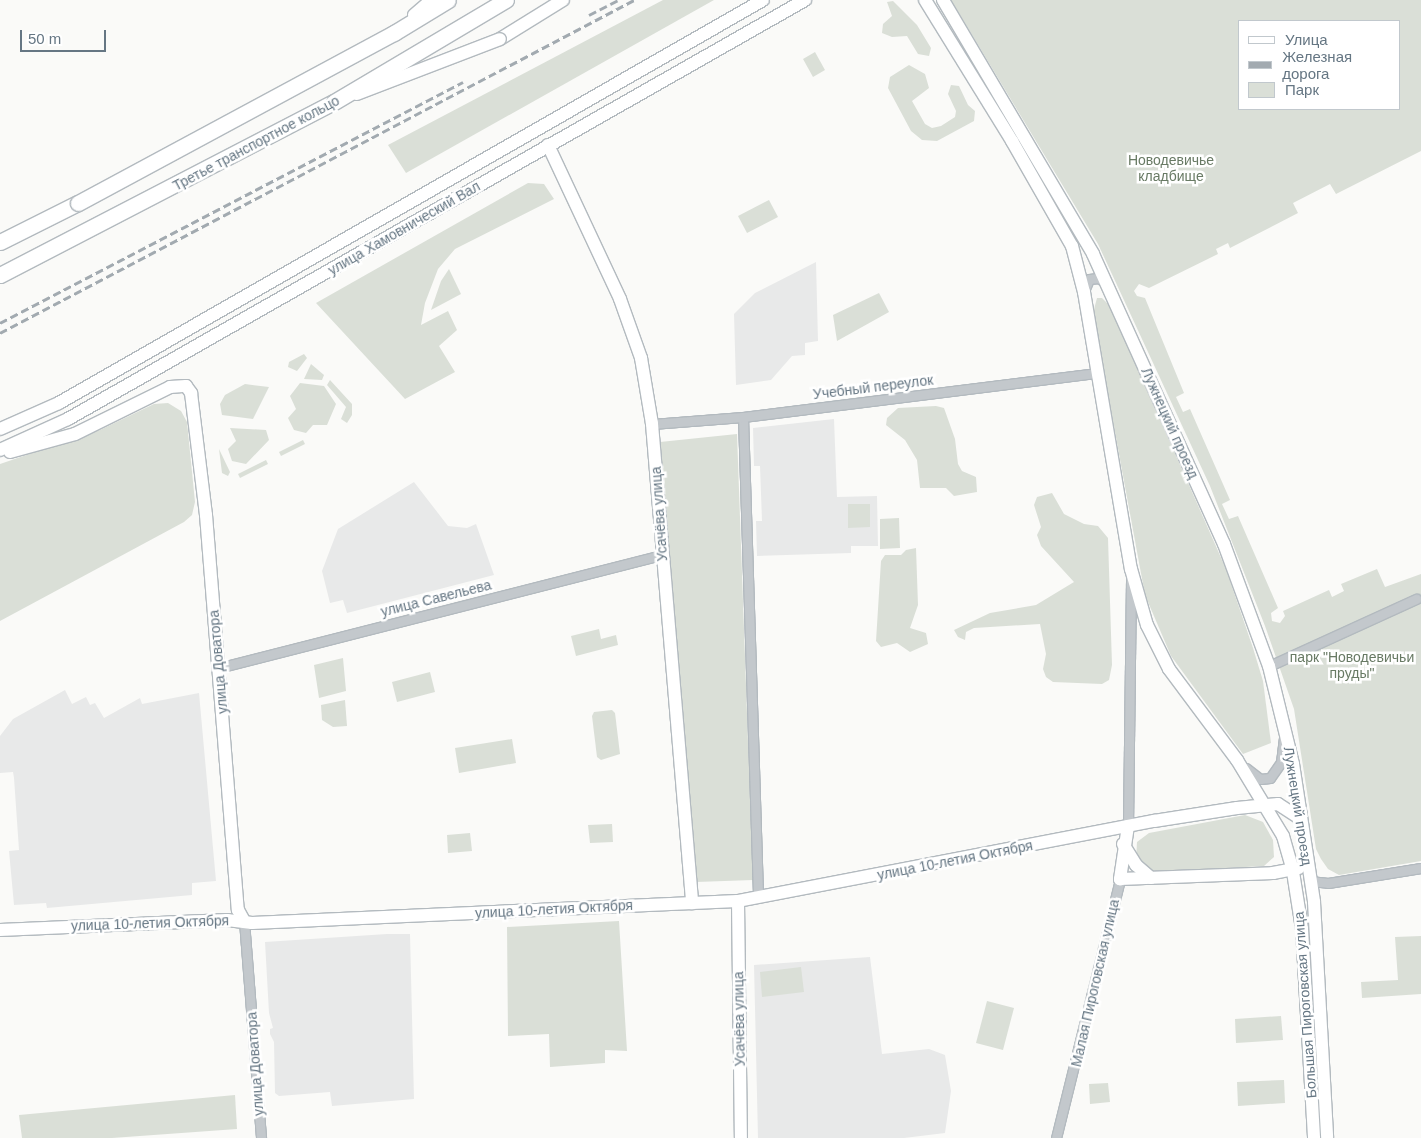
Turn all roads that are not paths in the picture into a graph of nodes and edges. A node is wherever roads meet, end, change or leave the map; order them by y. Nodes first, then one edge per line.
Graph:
1 (431, 0) edge
2 (448, 0) edge
3 (506, 0) edge
4 (563, 0) edge
5 (763, 0) edge
6 (805, 0) edge
7 (925, 0) edge
8 (943, 0) edge
9 (394, 33) junction
10 (334, 102) junction
11 (548, 145) junction
12 (0, 242) edge
13 (0, 275) edge
14 (1106, 283) junction
15 (1084, 292) junction
16 (1097, 373) junction
17 (743, 417) junction
18 (652, 424) junction
19 (0, 429) edge
20 (0, 450) edge
21 (0, 455) edge
22 (661, 555) junction
23 (1131, 569) junction
24 (1416, 599) dead end
25 (1269, 666) junction
26 (218, 668) junction
27 (1283, 730) junction
28 (1237, 760) junction
29 (1266, 804) junction
30 (1301, 819) junction
31 (1128, 826) junction
32 (1102, 832) junction
33 (1125, 846) junction
34 (1306, 855) junction
35 (1421, 868) edge
36 (1293, 872) junction
37 (1151, 878) junction
38 (1120, 879) junction
39 (1310, 881) junction
40 (758, 897) junction
41 (738, 901) junction
42 (692, 903) junction
43 (244, 920) junction
44 (0, 930) edge
45 (261, 1138) edge
46 (741, 1138) edge
47 (1056, 1138) edge
48 (1314, 1138) edge
49 (1327, 1138) edge

1 - 9 main road, bridge
2 - 9 main road, bridge
3 - 10 main road, Третье транспортное кольцо, bridge
4 - 10 main road, bridge
5 - 19 main road, улица Хамовнический Вал
6 - 11 main road, улица Хамовнический Вал
7 - 15 main road
8 - 14 main road, Лужнецкий проезд
9 - 12 main road, bridge
10 - 13 main road, Третье транспортное кольцо
11 - 18 main road, Усачёва улица
11 - 20 main road, улица Хамовнический Вал
14 - 15 street
14 - 25 main road, Лужнецкий проезд
15 - 16 main road
16 - 17 street, Учебный переулок
16 - 23 main road
17 - 18 street, Учебный переулок
17 - 40 street
18 - 22 main road, Усачёва улица
21 - 26 main road, улица Доватора
22 - 26 street, улица Савельева
22 - 42 main road, Усачёва улица
23 - 28 main road, Большая Пироговская улица
23 - 31 street
24 - 25 street
25 - 27 main road, Лужнецкий проезд
26 - 43 main road, улица Доватора
27 - 28 street
27 - 30 main road, Лужнецкий проезд
28 - 29 main road, Большая Пироговская улица
29 - 30 main road, улица 10-летия Октября
29 - 31 main road, улица 10-летия Октября
29 - 36 main road, Большая Пироговская улица
30 - 34 main road, Лужнецкий проезд
31 - 32 main road, улица 10-летия Октября
31 - 33 main road, Малая Пироговская улица
32 - 33 main road
32 - 40 main road, улица 10-летия Октября
33 - 37 main road
33 - 38 main road, Малая Пироговская улица
34 - 36 main road
34 - 39 main road, Лужнецкий проезд
35 - 39 street
36 - 37 main road
36 - 39 main road
36 - 48 main road, Большая Пироговская улица
37 - 38 main road
38 - 47 street, Малая Пироговская улица
39 - 49 main road, Большая Пироговская улица
40 - 41 main road, улица 10-летия Октября
41 - 42 main road, улица 10-летия Октября
41 - 46 main road, Усачёва улица
42 - 43 main road, улица 10-летия Октября
43 - 44 main road, улица 10-летия Октября
43 - 45 street, улица Доватора

